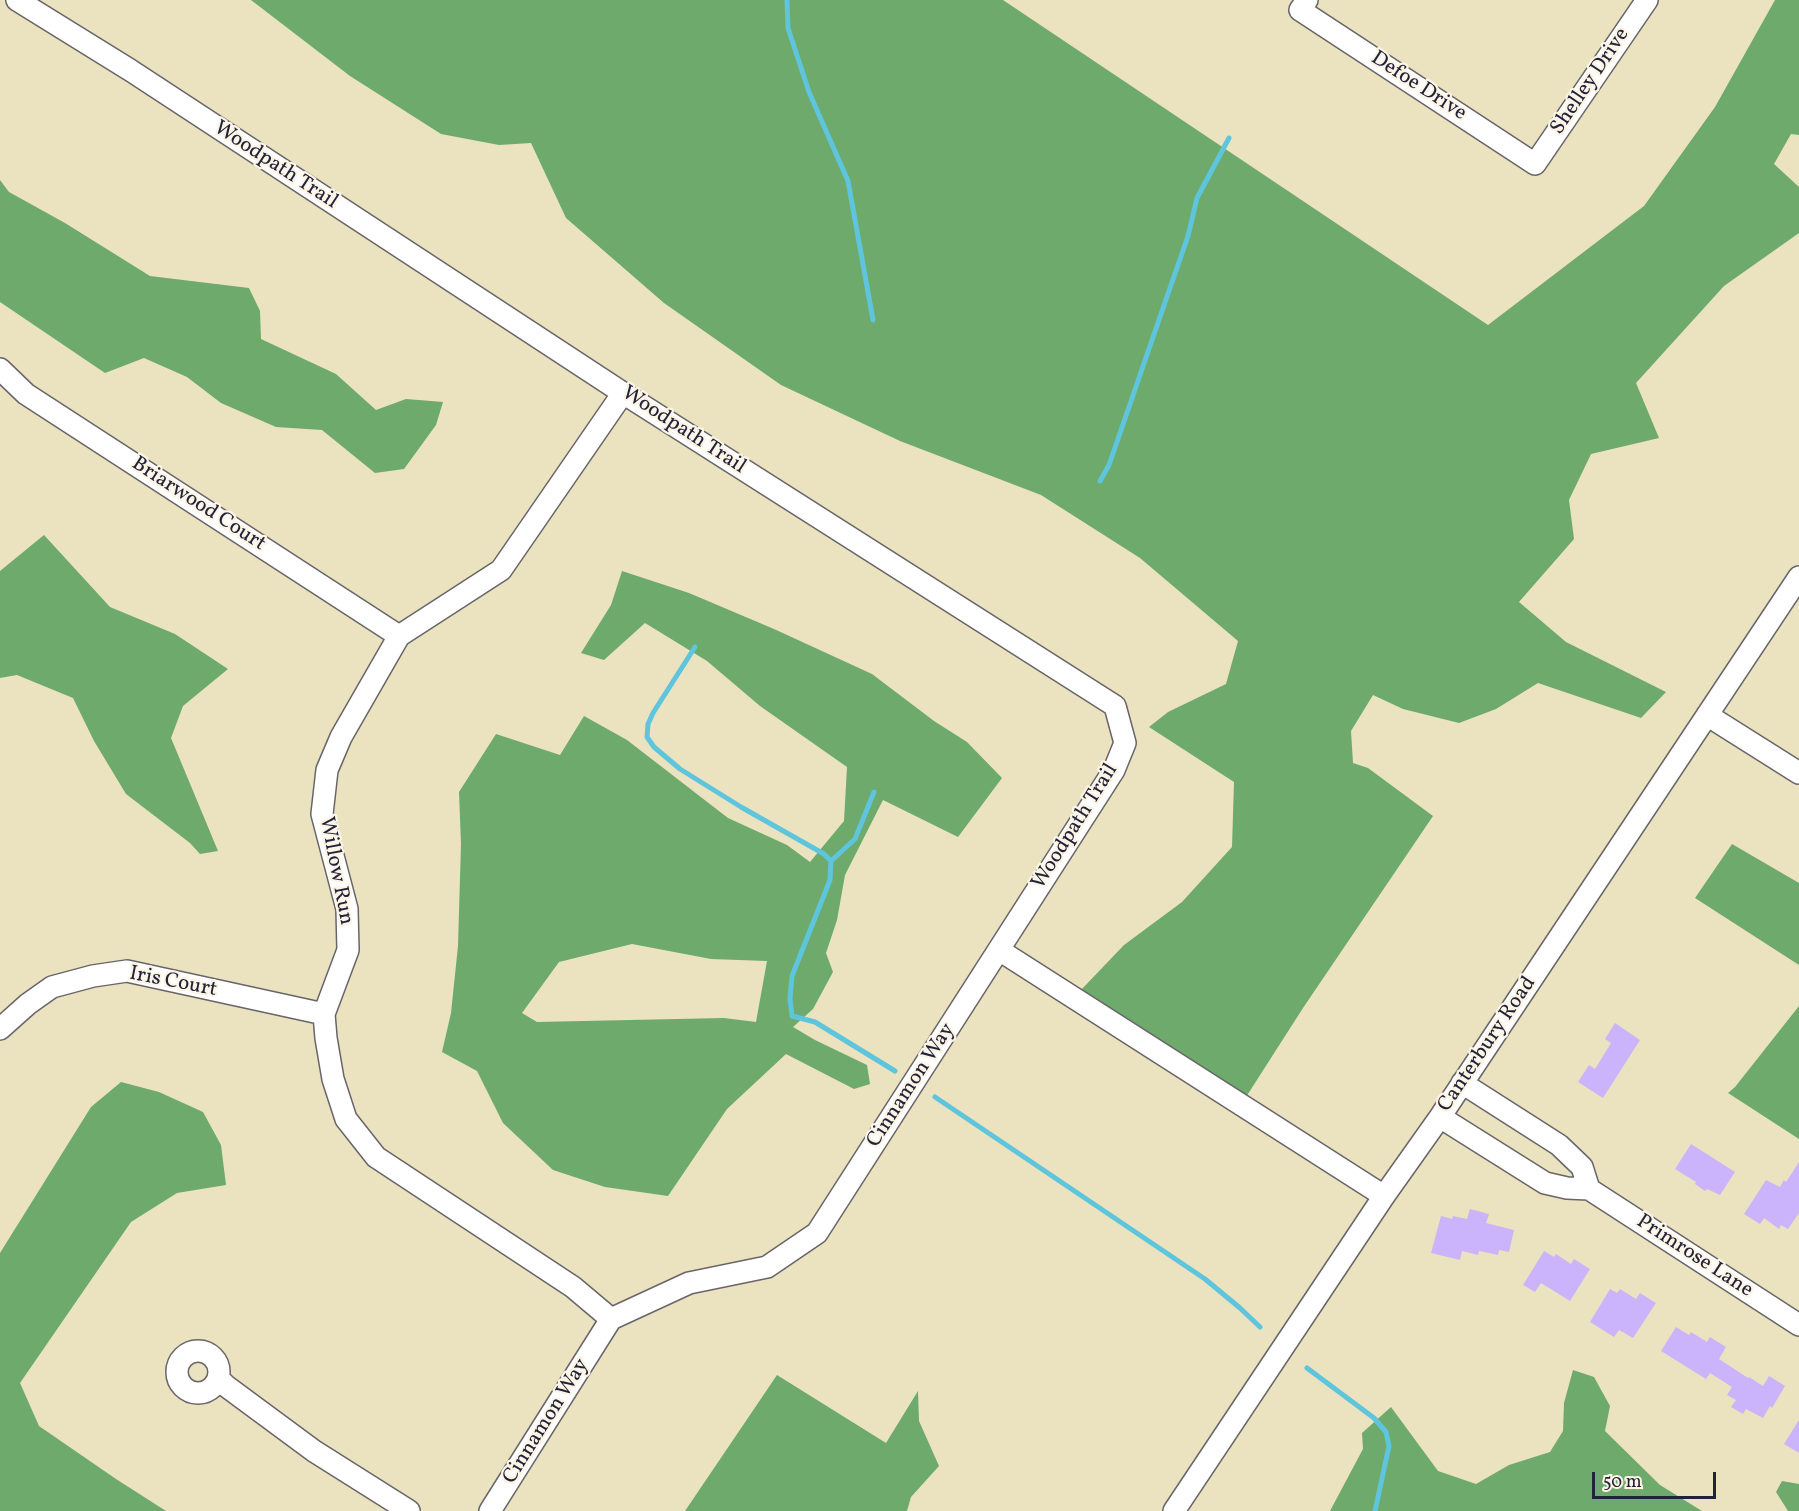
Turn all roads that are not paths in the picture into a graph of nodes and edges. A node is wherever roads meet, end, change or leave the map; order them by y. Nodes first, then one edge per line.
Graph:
1 (17, 0) edge
2 (1647, 0) edge
3 (1304, 5) edge
4 (1535, 164) joint
5 (0, 369) edge
6 (623, 393) junction
7 (1799, 577) edge
8 (399, 636) junction
9 (1707, 715) junction
10 (1799, 774) edge
11 (999, 950) junction
12 (324, 1014) junction
13 (0, 1029) edge
14 (1462, 1083) junction
15 (1440, 1117) junction
16 (1589, 1189) junction
17 (1384, 1196) junction
18 (611, 1318) junction
19 (1799, 1325) edge
20 (219, 1379) dead end
21 (495, 1509) edge
22 (409, 1511) edge
23 (1174, 1511) edge

1 - 6 street, Woodpath Trail
2 - 4 street, Shelley Drive
3 - 4 street, Defoe Drive
5 - 8 street, Briarwood Court
6 - 8 street, Willow Run
6 - 11 street, Woodpath Trail
7 - 9 street, Canterbury Road
8 - 12 street, Willow Run
9 - 10 street
9 - 14 street, Canterbury Road
11 - 17 street
11 - 18 street, Cinnamon Way
12 - 13 street, Iris Court
12 - 18 street, Willow Run
14 - 15 street, Canterbury Road
14 - 16 street
15 - 16 street, Primrose Lane
15 - 17 street, Canterbury Road
16 - 19 street, Primrose Lane
17 - 23 street, Canterbury Road
18 - 21 street, Cinnamon Way
20 - 22 street

